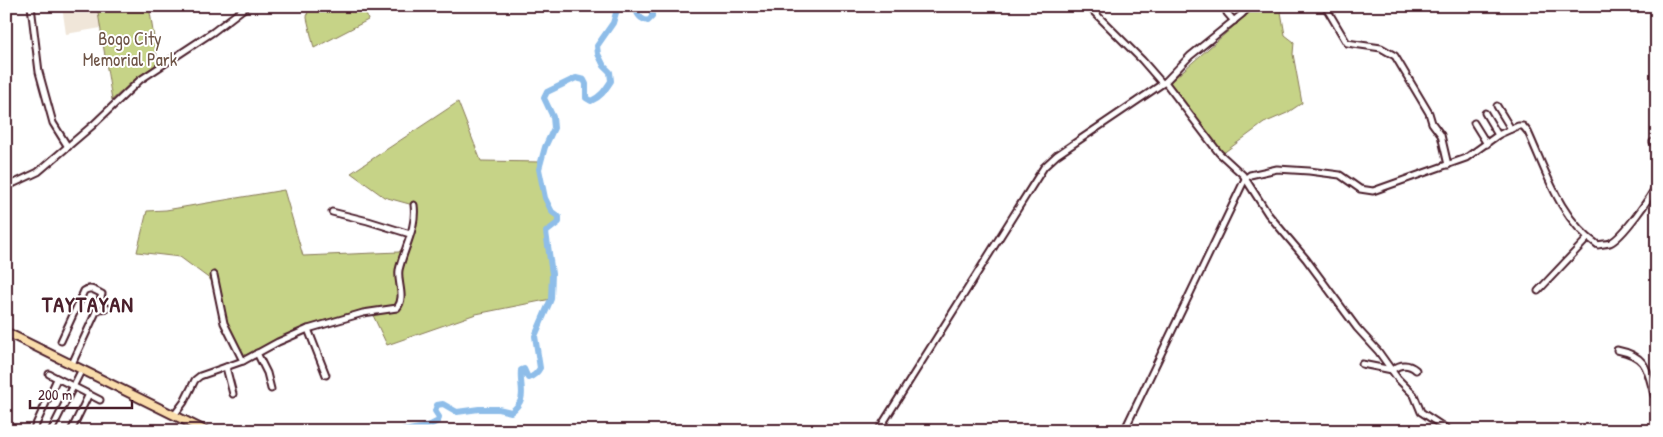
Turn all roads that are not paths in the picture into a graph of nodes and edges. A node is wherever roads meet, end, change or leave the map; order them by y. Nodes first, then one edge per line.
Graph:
1 (31, 6) edge
2 (247, 6) edge
3 (1088, 6) edge
4 (1225, 6) edge
5 (1250, 6) edge
6 (1325, 6) edge
7 (1234, 21) junction
8 (1163, 82) junction
9 (1497, 106) dead end
10 (1485, 113) dead end
11 (1474, 123) dead end
12 (1511, 129) junction
13 (1498, 135) junction
14 (1487, 144) junction
15 (68, 147) junction
16 (1446, 158) junction
17 (1458, 161) junction
18 (1448, 165) junction
19 (1245, 179) junction
20 (1657, 184) edge
21 (6, 187) edge
22 (414, 205) dead end
23 (332, 212) dead end
24 (410, 234) junction
25 (1588, 238) junction
26 (214, 275) dead end
27 (1538, 292) dead end
28 (107, 308) dead end
29 (96, 312) junction
30 (308, 329) junction
31 (6, 332) edge
32 (61, 341) dead end
33 (1617, 350) dead end
34 (257, 353) junction
35 (243, 361) junction
36 (72, 364) junction
37 (1362, 364) dead end
38 (226, 367) junction
39 (82, 368) junction
40 (1392, 370) junction
41 (1416, 370) dead end
42 (49, 374) dead end
43 (326, 376) dead end
44 (57, 379) junction
45 (74, 386) junction
46 (271, 389) dead end
47 (89, 394) junction
48 (233, 394) dead end
49 (1657, 398) edge
50 (100, 400) dead end
51 (175, 414) junction
52 (6, 428) edge
53 (14, 431) edge
54 (32, 431) edge
55 (52, 431) edge
56 (72, 431) edge
57 (206, 431) edge
58 (878, 431) edge
59 (1124, 431) edge
60 (1450, 431) edge

1 - 15 street
2 - 15 street
3 - 8 street
4 - 7 street
5 - 7 street
6 - 16 street
7 - 8 street
8 - 19 street
8 - 58 street
9 - 12 street
10 - 13 street
11 - 14 street
12 - 13 street
12 - 25 street
13 - 14 street
14 - 17 street
15 - 21 street
16 - 17 street
16 - 18 street
17 - 18 street
18 - 19 street
19 - 40 street
19 - 59 street
20 - 25 street
22 - 24 street
23 - 24 street
24 - 30 street
25 - 27 street
26 - 35 street
28 - 29 street
29 - 32 street
29 - 36 street
30 - 34 street
30 - 43 street
31 - 36 highway
33 - 49 street
34 - 35 street
34 - 46 street
35 - 38 street
36 - 39 highway
37 - 40 street
38 - 48 street
38 - 51 street
39 - 45 street
39 - 51 highway
40 - 41 street
40 - 60 street
42 - 44 street
44 - 45 street
44 - 54 street
45 - 47 street
45 - 55 street
47 - 50 street
47 - 56 street
51 - 57 highway
52 - 53 street

